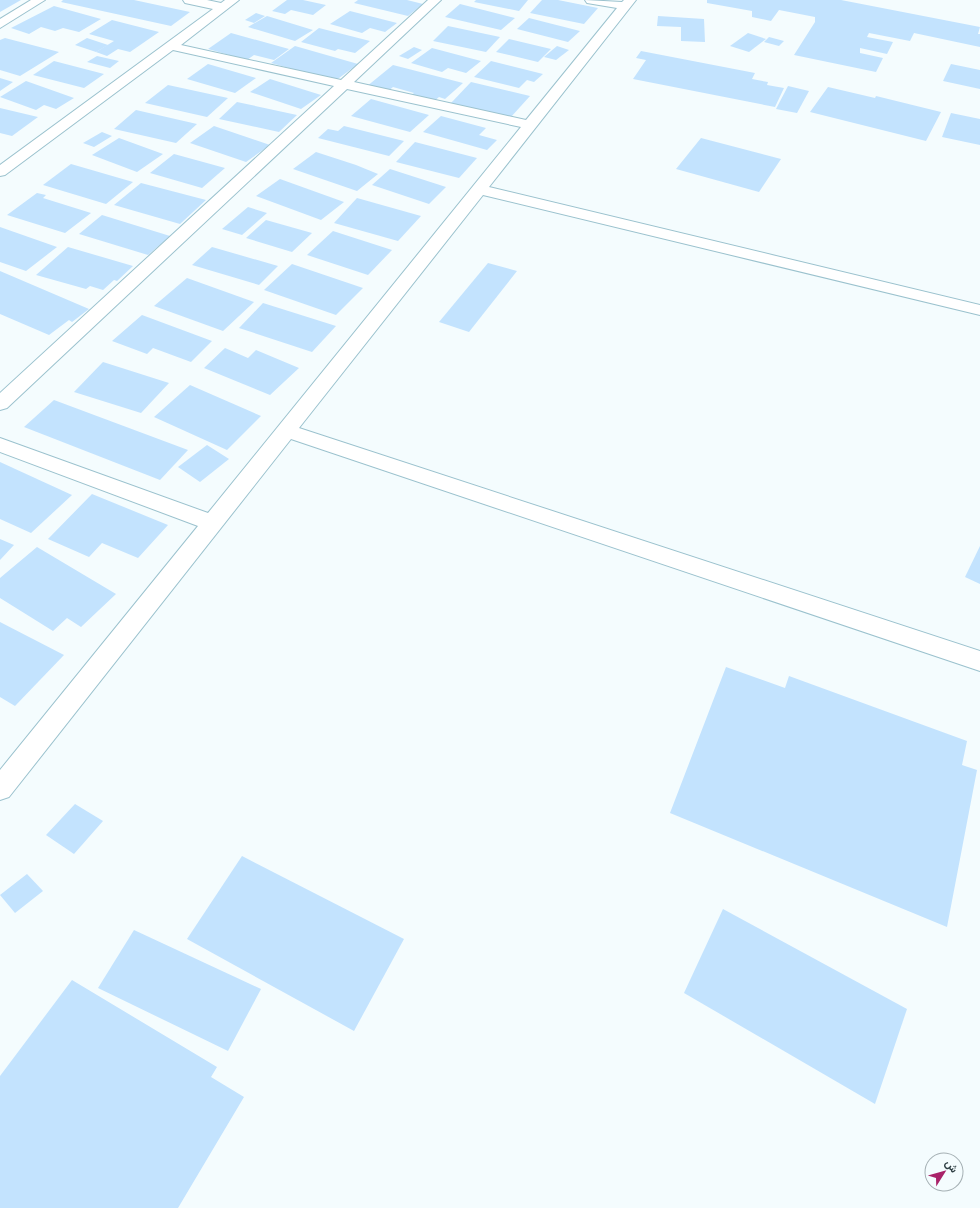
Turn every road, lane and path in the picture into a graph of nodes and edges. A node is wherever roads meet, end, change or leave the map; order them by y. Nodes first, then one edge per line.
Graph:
1 (39, 0) edge
2 (189, 0) edge
3 (435, 0) edge
4 (591, 0) edge
5 (627, 3) edge
6 (228, 4) edge
7 (0, 24) edge
8 (170, 46) junction
9 (343, 86) junction
10 (529, 125) junction
11 (0, 172) edge
12 (478, 189) junction
13 (980, 310) edge
14 (0, 404) edge
15 (287, 431) junction
16 (0, 445) edge
17 (213, 523) junction
18 (980, 662) edge
19 (0, 789) edge

1 - 7 street
2 - 6 street
3 - 9 street
4 - 5 street
5 - 10 street
6 - 8 street
8 - 9 street
8 - 11 street
9 - 10 street
9 - 14 street
10 - 12 street
12 - 13 street
12 - 15 street
15 - 17 street
15 - 18 street
16 - 17 street
17 - 19 street

